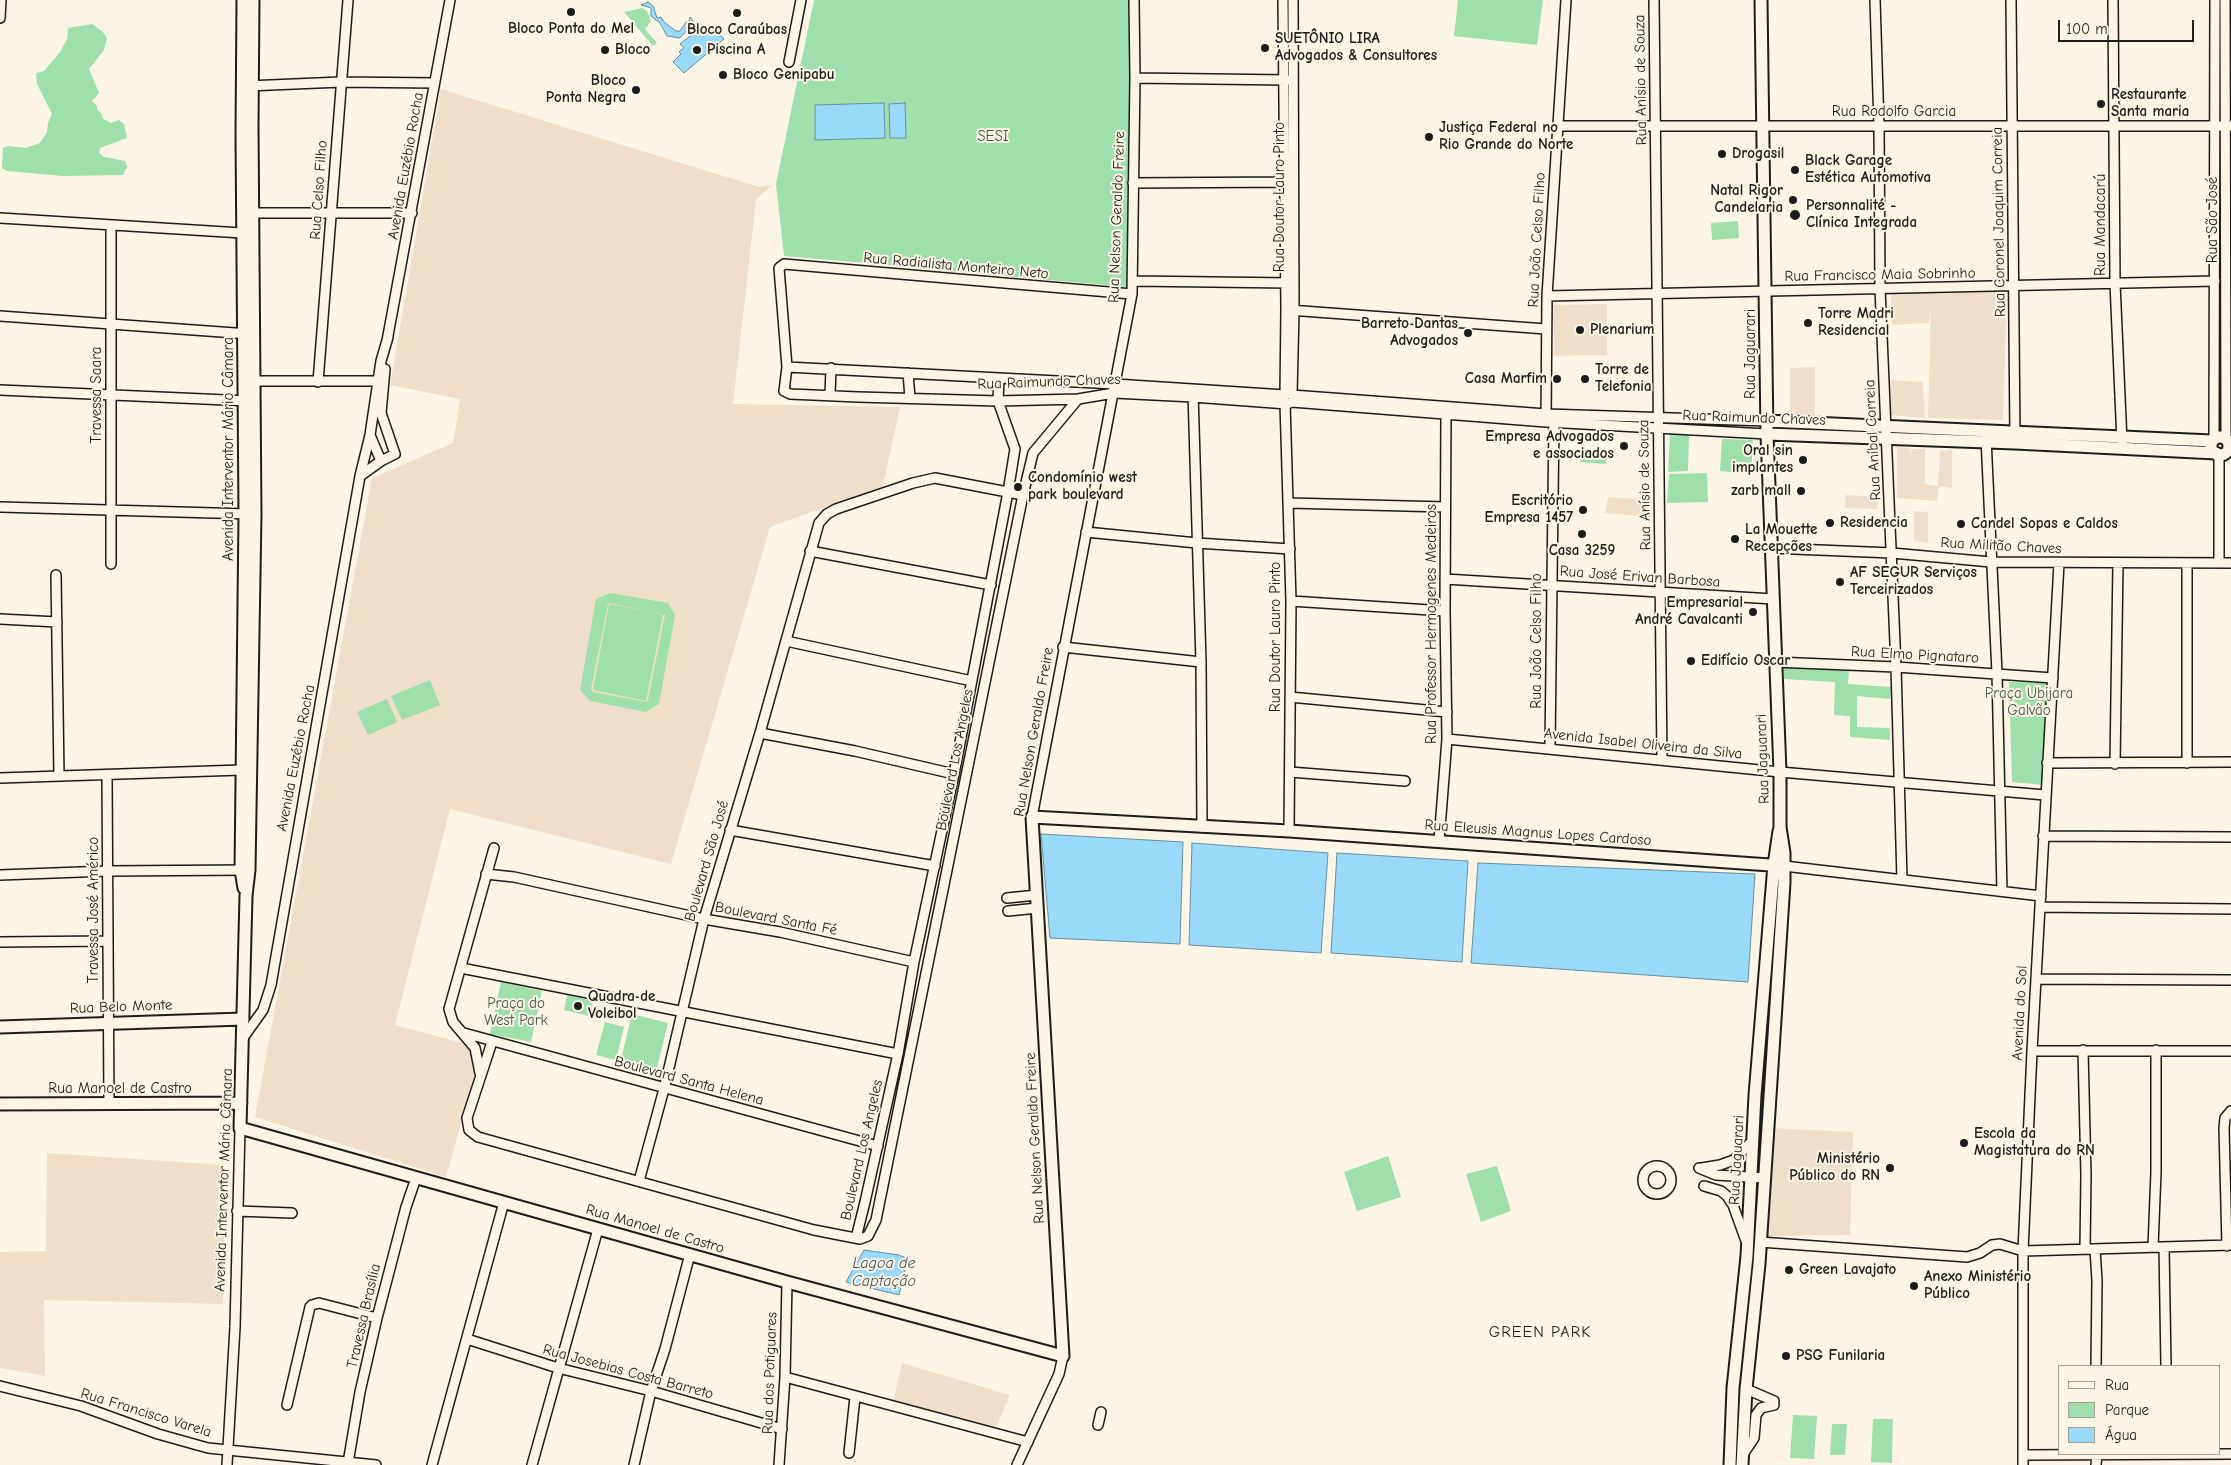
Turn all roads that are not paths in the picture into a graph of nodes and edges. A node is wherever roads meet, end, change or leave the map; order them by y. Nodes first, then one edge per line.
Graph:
1 (1, 0) edge
2 (243, 0) edge
3 (253, 0) edge
4 (348, 0) edge
5 (450, 0) edge
6 (801, 0) edge
7 (1134, 0) edge
8 (1283, 0) edge
9 (1293, 0) edge
10 (1566, 0) edge
11 (1654, 0) edge
12 (1761, 0) edge
13 (1875, 0) edge
14 (2011, 0) edge
15 (2113, 0) edge
16 (2215, 0) edge
17 (2225, 0) edge
18 (0, 18) edge
19 (789, 62) dead end
20 (1135, 78) junction
21 (1288, 80) junction
22 (341, 82) junction
23 (434, 83) junction
24 (247, 86) junction
25 (1557, 126) junction
26 (1656, 126) junction
27 (1763, 126) junction
28 (1879, 126) junction
29 (2012, 126) junction
30 (2116, 126) junction
31 (2216, 126) junction
32 (2229, 126) edge
33 (1289, 182) junction
34 (1133, 183) junction
35 (248, 212) junction
36 (332, 213) junction
37 (412, 213) junction
38 (0, 218) edge
39 (111, 225) junction
40 (242, 233) junction
41 (2215, 280) junction
42 (2228, 280) edge
43 (1133, 281) junction
44 (1290, 283) junction
45 (2115, 283) junction
46 (2013, 285) junction
47 (1880, 288) junction
48 (1766, 291) junction
49 (1132, 294) junction
50 (1657, 294) junction
51 (1547, 296) junction
52 (1290, 310) junction
53 (0, 316) edge
54 (111, 323) junction
55 (1546, 329) junction
56 (249, 334) junction
57 (787, 367) junction
58 (831, 368) junction
59 (2214, 371) junction
60 (2226, 371) junction
61 (908, 373) junction
62 (999, 378) junction
63 (249, 381) junction
64 (381, 381) junction
65 (318, 382) junction
66 (1115, 384) junction
67 (0, 390) edge
68 (1193, 393) junction
69 (1114, 394) junction
70 (111, 395) junction
71 (830, 395) junction
72 (910, 398) junction
73 (1078, 399) junction
74 (1288, 399) junction
75 (249, 401) junction
76 (998, 401) junction
77 (1446, 411) junction
78 (1659, 417) junction
79 (1550, 418) junction
80 (1767, 421) junction
81 (1659, 429) junction
82 (1886, 433) junction
83 (1767, 434) junction
84 (370, 435) junction
85 (1986, 437) junction
86 (2122, 437) junction
87 (2015, 438) junction
88 (2213, 440) junction
89 (2225, 447) edge
90 (1015, 449) junction
91 (2122, 450) junction
92 (1033, 452) junction
93 (381, 461) junction
94 (360, 476) junction
95 (1008, 492) junction
96 (1023, 495) junction
97 (1289, 503) junction
98 (0, 506) edge
99 (1445, 507) junction
100 (111, 510) junction
101 (250, 514) junction
102 (1086, 532) junction
103 (1197, 543) junction
104 (1770, 548) junction
105 (1290, 549) junction
106 (810, 551) junction
107 (1892, 553) junction
108 (1991, 562) junction
109 (2059, 562) junction
110 (2118, 563) junction
111 (2187, 563) junction
112 (2219, 563) junction
113 (2231, 563) edge
114 (111, 564) dead end
115 (56, 575) dead end
116 (1445, 579) junction
117 (1551, 584) junction
118 (991, 585) junction
119 (1660, 593) junction
120 (1773, 599) junction
121 (1291, 601) junction
122 (1445, 611) junction
123 (0, 619) edge
124 (57, 622) junction
125 (249, 626) junction
126 (786, 641) junction
127 (1063, 647) junction
128 (1201, 662) junction
129 (1775, 662) junction
130 (1896, 667) junction
131 (1997, 673) junction
132 (2053, 678) junction
133 (972, 681) junction
134 (1290, 697) junction
135 (966, 710) junction
136 (979, 712) junction
137 (1447, 712) junction
138 (760, 733) junction
139 (1447, 739) junction
140 (959, 745) junction
141 (972, 745) junction
142 (1550, 748) junction
143 (1662, 759) junction
144 (2231, 762) edge
145 (2048, 763) junction
146 (2187, 763) junction
147 (2115, 764) junction
148 (241, 770) junction
149 (1290, 772) junction
150 (1780, 772) junction
151 (954, 774) junction
152 (59, 776) junction
153 (107, 776) junction
154 (0, 778) edge
155 (1404, 781) dead end
156 (1900, 782) junction
157 (2001, 792) junction
158 (2045, 795) junction
159 (1032, 817) junction
160 (1202, 826) junction
161 (730, 830) junction
162 (1290, 831) junction
163 (2043, 836) junction
164 (2231, 836) edge
165 (1439, 841) junction
166 (494, 848) dead end
167 (1779, 865) junction
168 (935, 866) junction
169 (245, 870) junction
170 (107, 871) junction
171 (486, 874) junction
172 (0, 876) edge
173 (1902, 879) junction
174 (2002, 891) junction
175 (929, 894) junction
176 (1037, 894) junction
177 (2040, 896) junction
178 (942, 897) junction
179 (1007, 898) dead end
180 (2040, 907) junction
181 (1038, 908) junction
182 (2231, 909) edge
183 (1008, 911) dead end
184 (704, 919) junction
185 (921, 932) junction
186 (934, 933) junction
187 (107, 941) junction
188 (0, 942) edge
189 (914, 962) junction
190 (461, 968) junction
191 (2036, 979) junction
192 (2231, 980) edge
193 (681, 1012) junction
194 (243, 1019) junction
195 (108, 1022) junction
196 (0, 1027) edge
197 (464, 1033) junction
198 (243, 1038) junction
199 (492, 1042) junction
200 (2032, 1050) junction
201 (2083, 1050) junction
202 (2156, 1050) junction
203 (2231, 1051) edge
204 (898, 1054) junction
205 (481, 1076) junction
206 (664, 1089) junction
207 (241, 1103) junction
208 (0, 1104) edge
209 (108, 1104) junction
210 (2231, 1111) edge
211 (240, 1128) junction
212 (1752, 1141) junction
213 (878, 1146) junction
214 (1752, 1176) junction
215 (416, 1178) junction
216 (1764, 1178) junction
217 (639, 1181) junction
218 (1704, 1186) dead end
219 (504, 1202) junction
220 (866, 1202) junction
221 (878, 1206) junction
222 (238, 1211) junction
223 (292, 1213) dead end
224 (598, 1229) junction
225 (856, 1238) junction
226 (1760, 1242) junction
227 (1748, 1245) junction
228 (2229, 1246) edge
229 (2153, 1247) junction
230 (2164, 1247) junction
231 (2085, 1249) junction
232 (2094, 1249) junction
233 (2024, 1251) junction
234 (690, 1254) junction
235 (787, 1282) junction
236 (377, 1318) junction
237 (467, 1339) junction
238 (1063, 1356) junction
239 (2096, 1365) edge
240 (2166, 1365) edge
241 (558, 1368) junction
242 (786, 1377) junction
243 (0, 1386) edge
244 (1746, 1389) junction
245 (651, 1392) junction
246 (855, 1397) junction
247 (287, 1405) dead end
248 (1102, 1412) dead end
249 (1098, 1425) dead end
250 (782, 1429) junction
251 (1028, 1442) junction
252 (229, 1451) junction
253 (850, 1453) dead end
254 (2023, 1454) junction
255 (2058, 1454) edge
256 (1742, 1461) edge
257 (348, 1463) junction
258 (227, 1465) edge
259 (376, 1465) edge
260 (432, 1465) edge
261 (532, 1465) edge
262 (634, 1465) edge
263 (779, 1465) edge
264 (1017, 1465) edge
265 (1730, 1465) edge
266 (2024, 1465) edge

1 - 18 street
2 - 24 main road, Avenida Interventor Mário Câmara
3 - 24 main road, Avenida Interventor Mário Câmara
4 - 22 street, Rua Celso Filho
5 - 23 street, Avenida Euzébio Rocha
6 - 19 street
7 - 20 street, Rua Nelson Geraldo Freire
8 - 21 street, Rua Doutor Lauro Pinto
9 - 21 street, Rua Doutor Lauro Pinto
10 - 25 street, Rua João Celso Filho
11 - 26 street, Rua Anísio de Souza
12 - 27 main road, Rua Jaguarari
13 - 28 street, Rua Aníbal Correia
14 - 29 street, Rua Coronel Joaquim Correia
15 - 30 street, Rua Mandacarú
16 - 31 street, Rua São José
17 - 32 street, Rua São José
20 - 21 street
20 - 34 street, Rua Nelson Geraldo Freire
21 - 33 street, Rua Doutor Lauro Pinto
22 - 23 street
22 - 24 street
22 - 36 street, Rua Celso Filho
23 - 37 street, Avenida Euzébio Rocha
24 - 35 main road, Avenida Interventor Mário Câmara
25 - 26 street, Rua Rodolfo Garcia
25 - 51 street, Rua João Celso Filho
26 - 27 street, Rua Rodolfo Garcia
26 - 50 street, Rua Anísio de Souza
27 - 28 street, Rua Rodolfo Garcia
27 - 48 main road, Rua Jaguarari
28 - 29 street, Rua Rodolfo Garcia
28 - 47 street, Rua Aníbal Correia
29 - 30 street, Rua Rodolfo Garcia
29 - 46 street, Rua Coronel Joaquim Correia
30 - 31 street, Rua Rodolfo Garcia
30 - 45 street, Rua Mandacarú
31 - 32 street, Rua Rodolfo Garcia
31 - 41 street, Rua São José
32 - 42 street, Rua São José
33 - 34 street
33 - 44 street, Rua Doutor Lauro Pinto
34 - 43 street, Rua Nelson Geraldo Freire
35 - 36 street
35 - 40 main road, Avenida Interventor Mário Câmara
35 - 56 main road, Avenida Interventor Mário Câmara
36 - 37 street
36 - 65 street, Rua Celso Filho
37 - 64 street, Avenida Euzébio Rocha
38 - 39 street
39 - 40 street
39 - 54 street, Travessa Saara
40 - 56 main road, Avenida Interventor Mário Câmara
41 - 45 street, Rua Francisco Maia Sobrinho
41 - 59 street, Rua São José
42 - 60 street, Rua São José
43 - 44 street
43 - 49 street, Rua Nelson Geraldo Freire
44 - 52 street, Rua Doutor Lauro Pinto
45 - 46 street, Rua Francisco Maia Sobrinho
45 - 86 street, Rua Mandacarú
46 - 47 street, Rua Francisco Maia Sobrinho
46 - 87 street, Rua Coronel Joaquim Correia
47 - 48 street, Rua Francisco Maia Sobrinho
47 - 82 street, Rua Aníbal Correia
48 - 50 street, Rua Francisco Maia Sobrinho
48 - 80 main road, Rua Jaguarari
49 - 57 street, Rua Radialista Monteiro Neto
49 - 66 street, Rua Nelson Geraldo Freire
50 - 51 street, Rua Francisco Maia Sobrinho
50 - 78 street, Rua Anísio de Souza
51 - 55 street, Rua João Celso Filho
52 - 55 street
52 - 74 street, Rua Doutor Lauro Pinto
53 - 54 street
54 - 56 street
54 - 70 street, Travessa Saara
55 - 79 street, Rua João Celso Filho
56 - 63 main road, Avenida Interventor Mário Câmara
57 - 58 street, Rua Raimundo Chaves
57 - 71 street, Rua Raimundo Chaves
58 - 61 street, Rua Raimundo Chaves
58 - 71 street
59 - 60 street
59 - 88 street, Rua São José
60 - 89 street, Rua São José
61 - 62 street, Rua Raimundo Chaves
61 - 72 street
62 - 66 street, Rua Raimundo Chaves
62 - 76 street, Boulevard Los Angeles
63 - 65 street
63 - 75 main road, Avenida Interventor Mário Câmara
64 - 65 street
64 - 84 street, Avenida Euzébio Rocha
64 - 93 street, Avenida Euzébio Rocha
66 - 68 street, Rua Raimundo Chaves
66 - 69 street, Rua Nelson Geraldo Freire
67 - 70 street
68 - 69 street, Rua Raimundo Chaves
68 - 74 street, Rua Raimundo Chaves
68 - 103 street
69 - 73 street, Rua Raimundo Chaves
69 - 102 street, Rua Nelson Geraldo Freire
70 - 75 street
70 - 100 street, Travessa Saara
71 - 72 street, Rua Raimundo Chaves
72 - 76 street, Rua Raimundo Chaves
73 - 76 street, Rua Raimundo Chaves
73 - 92 street, Boulevard Los Angeles
74 - 77 street, Rua Raimundo Chaves
74 - 97 street, Rua Doutor Lauro Pinto
75 - 101 main road, Avenida Interventor Mário Câmara
76 - 90 street, Boulevard Los Angeles
77 - 79 street, Rua Raimundo Chaves
77 - 99 street, Rua Professor Hermogenes Medeiros
78 - 79 street, Rua Raimundo Chaves
78 - 80 street, Rua Raimundo Chaves
78 - 81 street, Rua Anísio de Souza
79 - 81 street, Rua Raimundo Chaves
79 - 117 street, Rua João Celso Filho
80 - 82 main road, Rua Raimundo Chaves
80 - 83 main road, Rua Jaguarari
81 - 83 street, Rua Raimundo Chaves
81 - 119 street, Rua Anísio de Souza
82 - 83 main road, Rua Raimundo Chaves
82 - 85 main road, Rua Raimundo Chaves
82 - 107 street, Rua Aníbal Correia
83 - 104 main road, Rua Jaguarari
84 - 93 street
84 - 94 street, Avenida Euzébio Rocha
85 - 87 main road, Rua Raimundo Chaves
85 - 108 street
86 - 87 main road, Rua Raimundo Chaves
86 - 88 main road, Rua Raimundo Chaves
86 - 91 street, Rua Mandacarú
87 - 91 main road, Rua Raimundo Chaves
88 - 89 main road, Rua Raimundo Chaves
89 - 91 main road, Rua Raimundo Chaves
89 - 112 street, Rua São José
90 - 92 street
90 - 95 street, Boulevard Los Angeles
92 - 96 street, Boulevard Los Angeles
93 - 94 street, Avenida Euzébio Rocha
94 - 198 street, Avenida Euzébio Rocha
95 - 96 street, Boulevard São José
95 - 106 street, Boulevard São José
95 - 118 street, Boulevard Los Angeles
96 - 136 street, Boulevard Los Angeles
97 - 99 street
97 - 105 street, Rua Doutor Lauro Pinto
98 - 100 street
99 - 116 street, Rua Professor Hermogenes Medeiros
100 - 101 street
100 - 114 street, Travessa Saara
101 - 125 main road, Avenida Interventor Mário Câmara
102 - 103 street
102 - 127 street, Rua Nelson Geraldo Freire
103 - 105 street
103 - 128 street
104 - 107 street, Rua Militão Chaves
104 - 120 main road, Rua Jaguarari
105 - 121 street, Rua Doutor Lauro Pinto
106 - 118 street
106 - 126 street, Boulevard São José
107 - 108 street, Rua Militão Chaves
107 - 130 street, Rua Aníbal Correia
108 - 109 street, Rua Militão Chaves
108 - 131 street
109 - 110 street, Rua Militão Chaves
109 - 132 street, Avenida do Sol
110 - 111 street, Rua Militão Chaves
110 - 147 street
111 - 112 street, Rua Militão Chaves
111 - 146 street
112 - 113 street, Rua Militão Chaves
115 - 124 street
116 - 117 street, Rua José Erivan Barbosa
116 - 122 street, Rua Professor Hermogenes Medeiros
117 - 119 street, Rua José Erivan Barbosa
117 - 142 street, Rua João Celso Filho
118 - 133 street, Boulevard Los Angeles
119 - 120 street, Rua José Erivan Barbosa
119 - 143 street, Rua Anísio de Souza
120 - 129 main road, Rua Jaguarari
121 - 122 street
121 - 134 street, Rua Doutor Lauro Pinto
122 - 137 street, Rua Professor Hermogenes Medeiros
123 - 124 street
124 - 152 street
125 - 148 main road, Avenida Interventor Mário Câmara
125 - 169 main road, Avenida Interventor Mário Câmara
126 - 133 street
126 - 138 street, Boulevard São José
127 - 128 street
127 - 159 street, Rua Nelson Geraldo Freire
128 - 160 street
129 - 130 street, Rua Elmo Pignataro
129 - 150 main road, Rua Jaguarari
130 - 131 street, Rua Elmo Pignataro
130 - 156 street, Rua Aníbal Correia
131 - 132 street, Rua Elmo Pignataro
131 - 157 street
132 - 145 street, Avenida do Sol
133 - 135 street, Boulevard Los Angeles
134 - 137 street
134 - 149 street, Rua Doutor Lauro Pinto
135 - 136 street
135 - 140 street, Boulevard Los Angeles
136 - 141 street, Boulevard Los Angeles
137 - 139 street, Rua Professor Hermogenes Medeiros
138 - 151 street
138 - 161 street, Boulevard São José
139 - 142 street, Avenida Isabel Oliveira da Silva
139 - 165 street, Rua Professor Hermogenes Medeiros
140 - 141 street
140 - 151 street, Boulevard Los Angeles
141 - 178 street, Boulevard Los Angeles
142 - 143 street, Avenida Isabel Oliveira da Silva
143 - 150 street, Avenida Isabel Oliveira da Silva
144 - 146 street
145 - 147 street
145 - 158 street, Avenida do Sol
146 - 147 street
148 - 153 street
148 - 169 main road, Avenida Interventor Mário Câmara
149 - 155 street
149 - 162 street, Rua Doutor Lauro Pinto
150 - 156 street, Avenida Isabel Oliveira da Silva
150 - 167 main road, Rua Jaguarari
151 - 168 street, Boulevard Los Angeles
152 - 153 street
152 - 154 street
153 - 170 street, Travessa José Américo
156 - 157 street, Avenida Isabel Oliveira da Silva
156 - 173 street, Rua Aníbal Correia
157 - 158 street, Avenida Isabel Oliveira da Silva
157 - 174 street
158 - 163 street, Avenida do Sol
159 - 160 main road, Rua Eleusis Magnus Lopes Cardoso
159 - 176 main road, Rua Nelson Geraldo Freire
160 - 162 main road, Rua Eleusis Magnus Lopes Cardoso
161 - 168 street
161 - 184 street, Boulevard São José
162 - 165 main road, Rua Eleusis Magnus Lopes Cardoso
163 - 164 street
163 - 177 street, Avenida do Sol
165 - 167 main road, Rua Eleusis Magnus Lopes Cardoso
166 - 171 street
167 - 173 street, Rua Eleusis Magnus Lopes Cardoso
167 - 212 main road, Rua Jaguarari
167 - 216 main road, Rua Jaguarari
168 - 175 street, Boulevard Los Angeles
169 - 170 street
169 - 194 main road, Avenida Interventor Mário Câmara
170 - 172 street
170 - 187 street, Travessa José Américo
171 - 184 street, Boulevard Santa Fé
171 - 190 street
173 - 174 street, Rua Eleusis Magnus Lopes Cardoso
174 - 177 street, Rua Eleusis Magnus Lopes Cardoso
175 - 178 street
175 - 185 street, Boulevard Los Angeles
176 - 179 street
176 - 181 main road, Rua Nelson Geraldo Freire
177 - 180 street, Avenida do Sol
178 - 186 street, Boulevard Los Angeles
180 - 182 street
180 - 191 street, Avenida do Sol
181 - 183 street
181 - 238 main road, Rua Nelson Geraldo Freire
184 - 189 street, Boulevard Santa Fé
184 - 193 street, Boulevard São José
185 - 186 street
185 - 189 street, Boulevard Los Angeles
186 - 221 street, Boulevard Los Angeles
187 - 188 street
187 - 195 street, Travessa José Américo
189 - 204 street, Boulevard Los Angeles
190 - 193 street
190 - 197 street
191 - 192 street
191 - 200 street, Avenida do Sol
193 - 204 street
193 - 206 street, Boulevard São José
194 - 195 main road, Rua Belo Monte
194 - 198 main road, Avenida Interventor Mário Câmara
195 - 196 main road, Rua Belo Monte
195 - 209 street, Travessa José Américo
197 - 199 street, Boulevard Santa Helena
197 - 205 street
198 - 207 main road, Avenida Interventor Mário Câmara
199 - 205 street
199 - 206 street, Boulevard Santa Helena
200 - 201 street
200 - 233 street, Avenida do Sol
201 - 202 street
201 - 231 street
202 - 203 street
202 - 229 street
204 - 213 street, Boulevard Los Angeles
205 - 217 street
206 - 213 street, Boulevard Santa Helena
206 - 217 street, Boulevard São José
207 - 209 main road, Rua Manoel de Castro
207 - 211 main road, Avenida Interventor Mário Câmara
208 - 209 main road, Rua Manoel de Castro
210 - 228 street
211 - 215 main road, Rua Manoel de Castro
211 - 222 street, Avenida Interventor Mário Câmara
212 - 214 main road, Rua Jaguarari
212 - 214 street
213 - 220 street, Boulevard Los Angeles
214 - 216 street
214 - 227 main road, Rua Jaguarari
215 - 219 main road, Rua Manoel de Castro
215 - 236 street, Travessa Brasília
216 - 226 main road, Rua Jaguarari
217 - 225 street
218 - 227 street
219 - 224 main road, Rua Manoel de Castro
219 - 237 street
220 - 221 street
220 - 225 street, Boulevard Los Angeles
221 - 225 street, Boulevard Los Angeles
222 - 223 street
222 - 252 street, Avenida Interventor Mário Câmara
224 - 234 main road, Rua Manoel de Castro
224 - 241 street
226 - 233 street
226 - 244 main road, Rua Jaguarari
227 - 265 main road, Rua Jaguarari
228 - 230 street
229 - 230 street
229 - 232 street
230 - 240 street
231 - 232 street
231 - 233 street
232 - 239 street
233 - 254 street, Avenida do Sol
234 - 235 main road, Rua Manoel de Castro
234 - 245 street
235 - 238 main road, Rua Manoel de Castro
235 - 242 street, Rua dos Potiguares
236 - 247 street
236 - 257 street, Travessa Brasília
237 - 241 street, Rua Josebias Costa Barreto
237 - 260 street
238 - 251 street, Rua Nelson Geraldo Freire
241 - 245 street, Rua Josebias Costa Barreto
241 - 261 street
242 - 246 street
242 - 250 street, Rua dos Potiguares
243 - 252 street, Rua Francisco Varela
244 - 256 main road, Rua Jaguarari
244 - 256 street
245 - 250 street, Rua Josebias Costa Barreto
245 - 262 street
246 - 251 street
246 - 253 street
248 - 249 street
250 - 263 street, Rua dos Potiguares
251 - 264 street, Rua Nelson Geraldo Freire
252 - 257 street, Rua Francisco Varela
252 - 258 street, Avenida Interventor Mário Câmara
254 - 255 street
254 - 266 street, Avenida do Sol
257 - 259 street, Rua Francisco Varela

